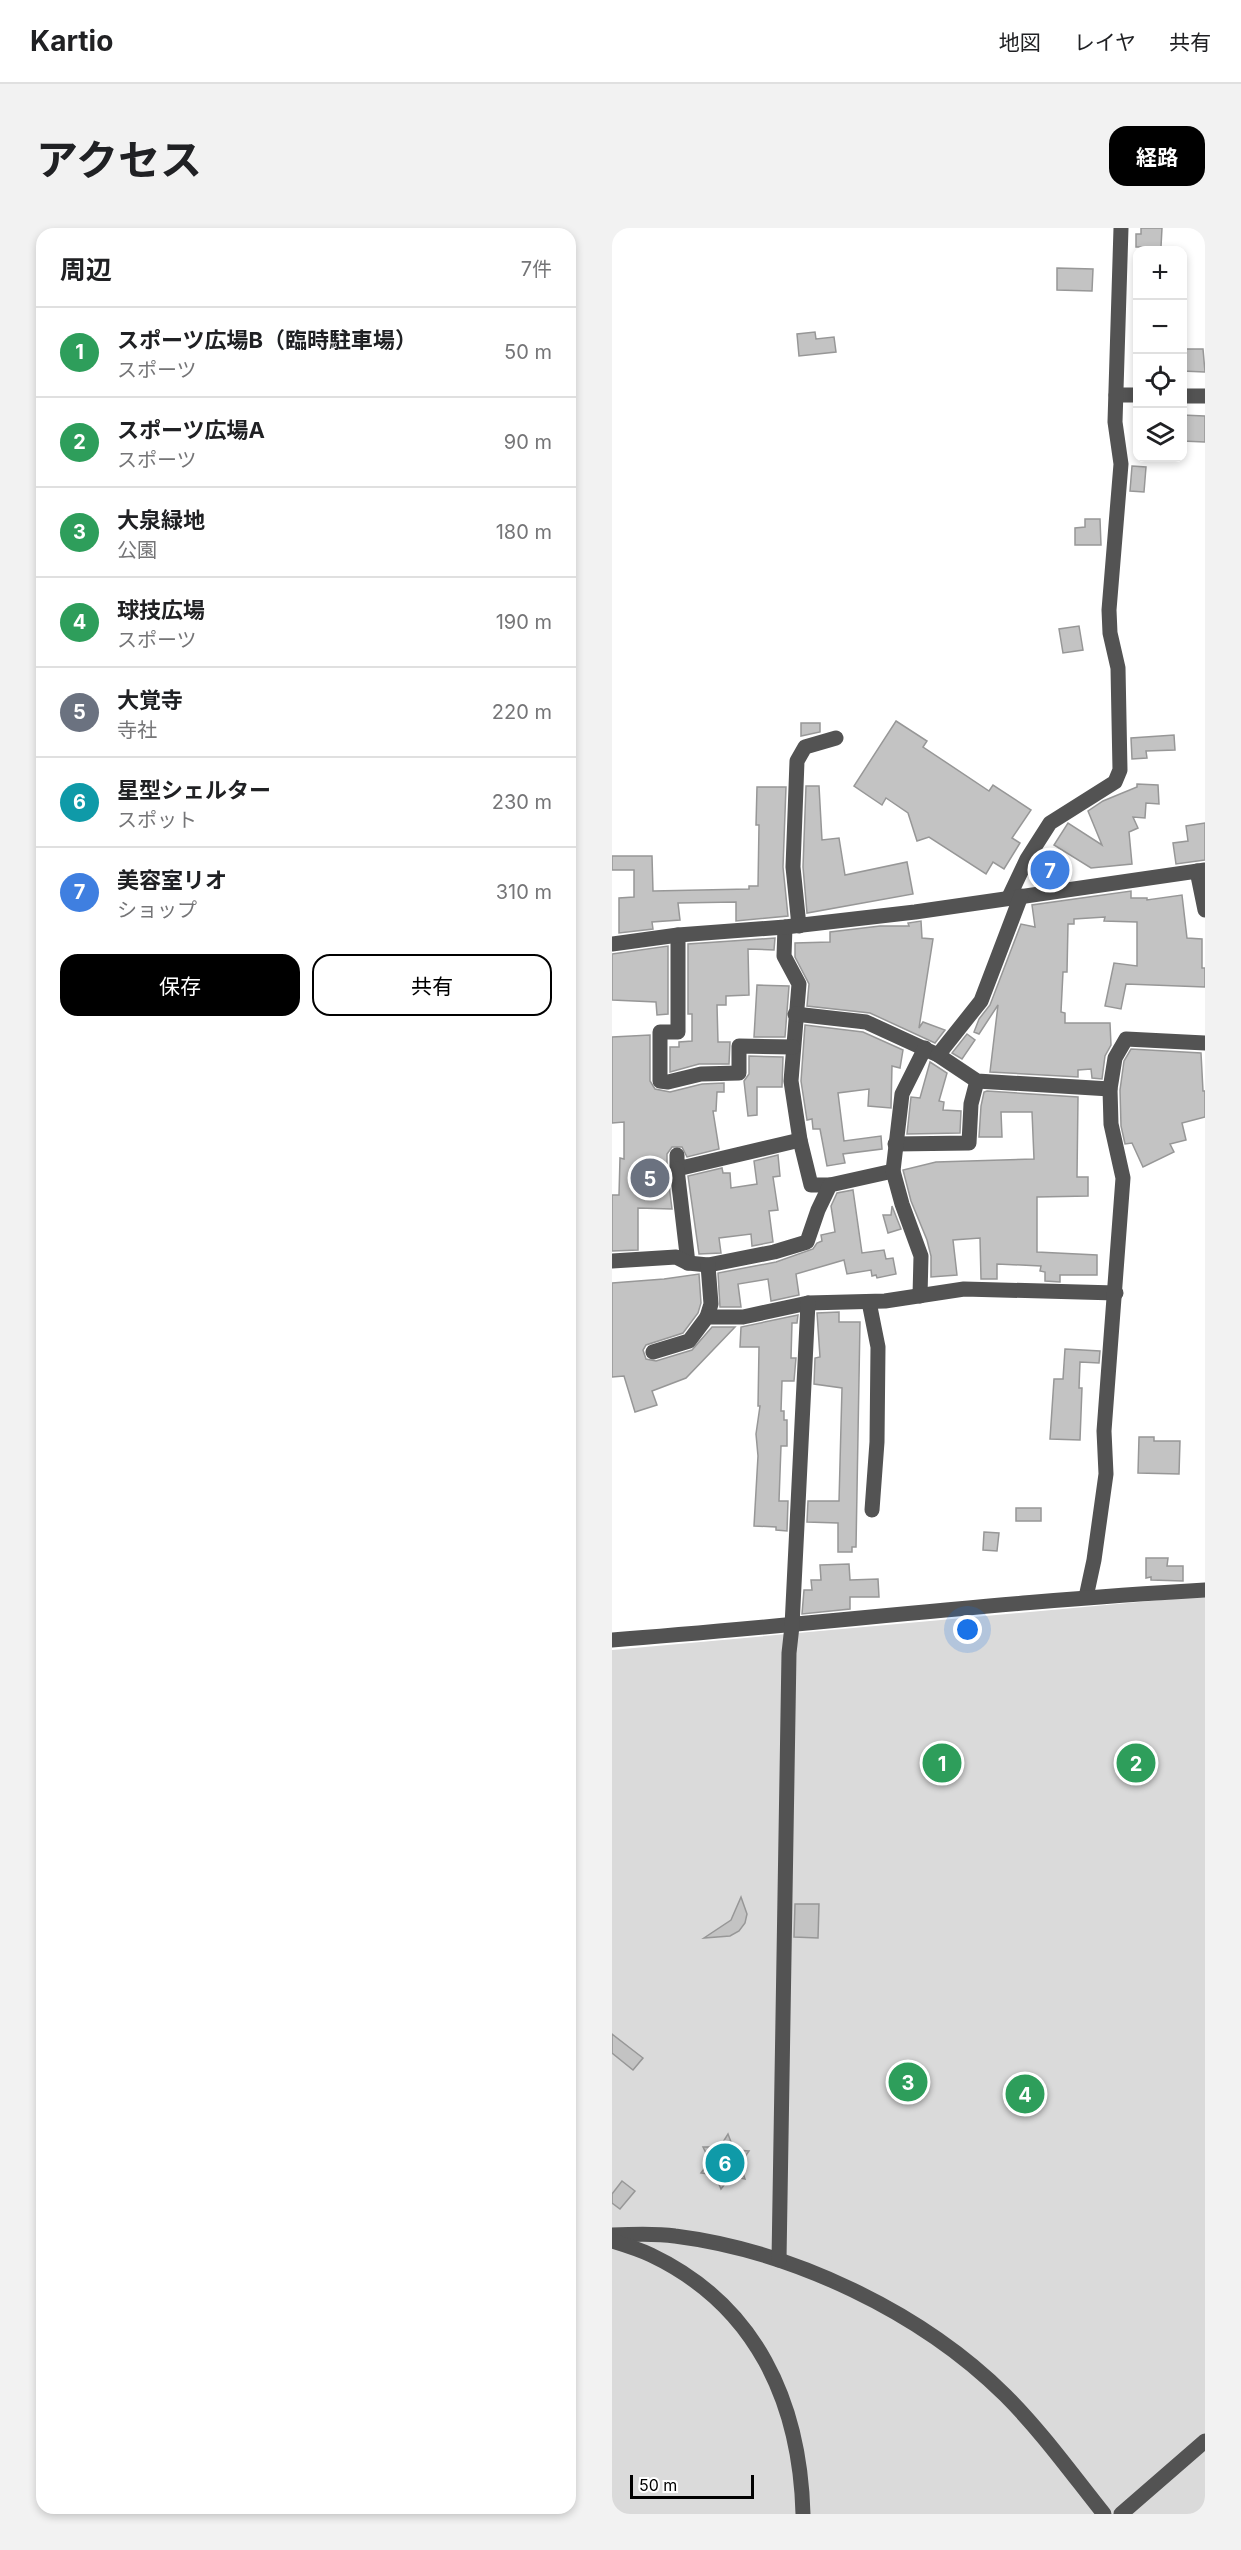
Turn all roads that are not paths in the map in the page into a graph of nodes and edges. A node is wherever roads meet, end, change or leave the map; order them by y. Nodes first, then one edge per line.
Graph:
1 (1121, 228) edge
2 (1116, 394) junction
3 (1133, 395) edge
4 (1187, 396) edge
5 (1205, 396) edge
6 (836, 738) dead end
7 (1201, 871) edge
8 (1015, 896) junction
9 (1205, 910) edge
10 (792, 926) junction
11 (678, 935) junction
12 (612, 944) edge
13 (795, 1014) junction
14 (1205, 1042) edge
15 (793, 1047) junction
16 (932, 1052) junction
17 (977, 1081) junction
18 (1110, 1089) junction
19 (800, 1140) junction
20 (895, 1144) junction
21 (893, 1170) junction
22 (830, 1185) junction
23 (612, 1261) edge
24 (688, 1263) junction
25 (708, 1265) junction
26 (1116, 1293) junction
27 (920, 1296) junction
28 (869, 1302) junction
29 (808, 1304) junction
30 (707, 1317) junction
31 (653, 1352) dead end
32 (869, 1504) dead end
33 (1205, 1590) edge
34 (1086, 1597) junction
35 (792, 1626) junction
36 (612, 1640) edge
37 (612, 2235) edge
38 (612, 2241) edge
39 (779, 2260) junction
40 (1205, 2441) edge
41 (803, 2514) edge
42 (1104, 2514) edge
43 (1121, 2514) edge

1 - 2 street
2 - 3 street
2 - 8 street
4 - 5 street
6 - 10 street
7 - 8 street
7 - 9 street
8 - 10 street
8 - 16 street
10 - 11 street
10 - 13 street
11 - 12 street
11 - 15 street
13 - 15 street
13 - 16 street
14 - 18 street
15 - 19 street
16 - 17 street
16 - 20 street
17 - 18 street
17 - 20 street
18 - 26 street
19 - 22 street
19 - 24 street
20 - 21 street
21 - 22 street
21 - 27 street
22 - 25 street
23 - 24 street
24 - 25 street
25 - 30 street
26 - 27 street
26 - 34 street
27 - 28 street
28 - 29 street
28 - 32 street
29 - 30 street
29 - 35 street
30 - 31 street
33 - 34 street
34 - 35 street
35 - 36 street
35 - 39 street
37 - 39 street
38 - 41 street
39 - 42 street
40 - 43 street

